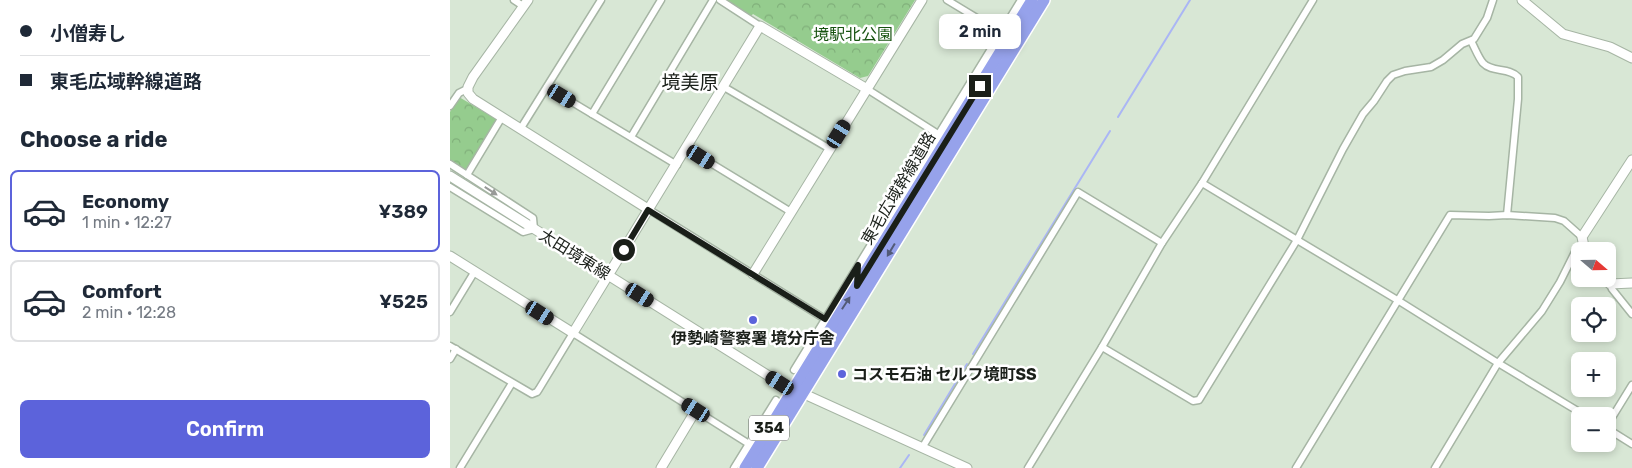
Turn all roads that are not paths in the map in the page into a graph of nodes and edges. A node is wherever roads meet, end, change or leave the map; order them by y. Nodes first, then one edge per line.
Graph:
1 (514, 0) edge
2 (661, 0) edge
3 (713, 0) edge
4 (720, 0) edge
5 (922, 0) edge
6 (947, 0) edge
7 (1021, 0) edge
8 (1032, 0) edge
9 (1044, 0) edge
10 (1313, 0) edge
11 (1493, 0) edge
12 (1522, 0) edge
13 (598, 1) edge
14 (525, 3) edge
15 (760, 26) junction
16 (1000, 32) junction
17 (1471, 41) junction
18 (1632, 58) edge
19 (990, 69) junction
20 (975, 74) junction
21 (547, 87) junction
22 (724, 87) junction
23 (867, 89) junction
24 (467, 90) junction
25 (450, 106) edge
26 (592, 114) junction
27 (502, 117) junction
28 (521, 128) junction
29 (938, 134) junction
30 (631, 137) junction
31 (686, 148) junction
32 (830, 149) junction
33 (1632, 160) edge
34 (450, 164) edge
35 (676, 165) junction
36 (467, 175) junction
37 (450, 176) edge
38 (1202, 183) junction
39 (450, 187) edge
40 (648, 210) junction
41 (791, 212) junction
42 (1506, 215) junction
43 (534, 229) junction
44 (1297, 240) junction
45 (1580, 242) edge
46 (1585, 242) edge
47 (1162, 243) junction
48 (450, 256) edge
49 (1571, 260) edge
50 (858, 265) junction
51 (475, 272) junction
52 (754, 274) junction
53 (609, 276) junction
54 (1616, 282) edge
55 (1632, 283) edge
56 (857, 286) junction
57 (1612, 288) edge
58 (1399, 301) junction
59 (450, 312) edge
60 (1632, 314) edge
61 (825, 319) junction
62 (573, 333) junction
63 (1102, 347) junction
64 (453, 348) edge
65 (450, 359) edge
66 (1498, 363) junction
67 (794, 370) dead end
68 (512, 383) junction
69 (1632, 385) edge
70 (798, 391) junction
71 (776, 400) dead end
72 (1571, 407) edge
73 (696, 410) junction
74 (1616, 411) edge
75 (1616, 434) edge
76 (748, 444) junction
77 (1632, 444) edge
78 (922, 448) junction
79 (460, 468) edge
80 (662, 468) edge
81 (734, 468) edge
82 (745, 468) edge
83 (757, 468) edge
84 (967, 468) edge
85 (1028, 468) edge
86 (1296, 468) edge
87 (1435, 468) edge

1 - 14 street
2 - 26 street
3 - 30 street
4 - 15 street
5 - 23 street
6 - 16 street
7 - 16 street
8 - 19 highway, 東毛広域幹線道路 / 354
9 -> 70 highway, 東毛広域幹線道路 / 354
10 - 38 street
11 - 17 street
12 - 18 street
13 - 21 street
14 - 24 street
15 - 22 street
15 - 23 street
16 - 20 street
17 - 42 street
17 - 44 street
19 - 20 street
19 - 56 highway, 東毛広域幹線道路 / 354
20 - 29 street
21 - 26 street
21 - 28 street
22 - 31 street
22 - 32 street
23 - 29 street
23 - 32 street
24 - 25 street
24 - 27 street
26 - 30 street
27 - 28 street
27 - 36 street
28 - 40 street
29 - 50 street
30 - 35 street
31 - 35 street
31 - 41 street
32 - 41 street
33 - 46 street
34 - 36 street
35 - 40 street
36 -> 43 street
37 - 43 street, 太田境東線
38 - 44 street
38 - 47 street
39 - 43 street
40 - 52 street
40 - 53 street
41 - 52 street
42 - 45 street
42 - 58 street
43 - 53 street, 太田境東線
44 - 58 street
44 - 63 street
47 - 63 street
47 - 78 street
48 - 51 street
49 - 66 street
50 - 56 street
50 - 61 street
51 - 59 street
51 - 62 street
52 - 61 street
53 - 62 street
53 - 70 street, 太田境東線
54 - 55 street
70 -> 56 highway, 東毛広域幹線道路 / 354
57 - 60 street
58 - 66 street
58 - 86 street
61 - 67 street
62 - 68 street
62 - 73 street
63 - 85 street
64 - 65 street
64 - 68 street
66 - 72 street
66 - 87 street
68 - 79 street
69 - 74 street
70 - 78 street, 太田境東線
70 - 82 highway, 東毛広域幹線道路 / 354
70 - 83 highway, 東毛広域幹線道路 / 354
71 - 76 street
73 - 76 street
73 - 80 street
75 - 77 street
76 - 81 street
78 - 84 street, 太田境東線

